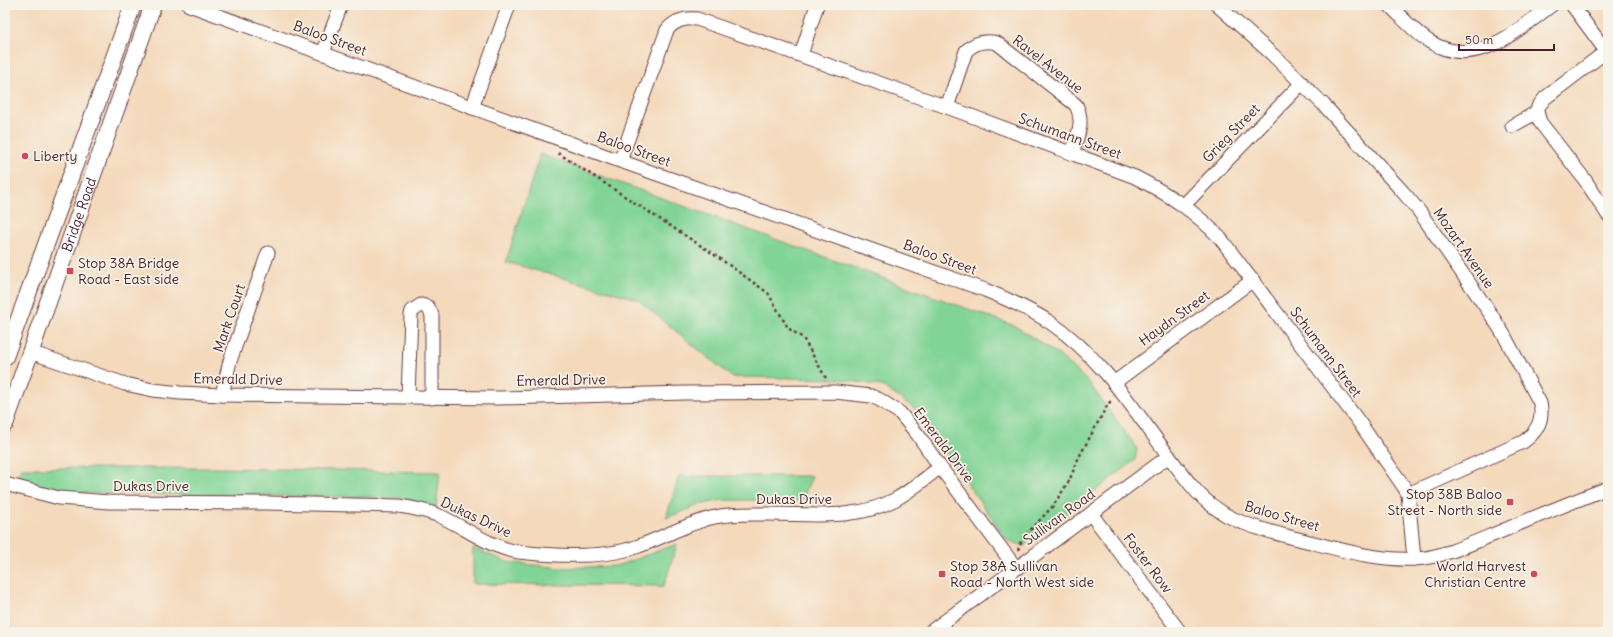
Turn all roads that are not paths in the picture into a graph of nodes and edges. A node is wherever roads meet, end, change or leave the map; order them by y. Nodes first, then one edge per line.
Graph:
1 (134, 5) edge
2 (153, 5) edge
3 (190, 5) edge
4 (341, 5) edge
5 (509, 5) edge
6 (817, 5) edge
7 (1217, 5) edge
8 (1389, 5) edge
9 (1552, 5) edge
10 (1572, 5) edge
11 (1607, 50) edge
12 (323, 53) junction
13 (801, 55) junction
14 (1302, 83) junction
15 (946, 107) junction
16 (472, 108) junction
17 (1537, 112) junction
18 (1512, 126) dead end
19 (1072, 154) junction
20 (620, 161) junction
21 (1184, 205) junction
22 (1608, 215) edge
23 (268, 253) dead end
24 (1253, 280) junction
25 (30, 352) junction
26 (5, 357) edge
27 (1118, 386) junction
28 (222, 395) junction
29 (408, 397) junction
30 (432, 398) junction
31 (5, 424) edge
32 (1169, 456) junction
33 (940, 467) junction
34 (5, 484) edge
35 (1608, 488) edge
36 (1408, 494) junction
37 (1091, 514) junction
38 (1414, 559) junction
39 (1016, 568) junction
40 (930, 632) edge
41 (1180, 632) edge

1 - 26 main road, Bridge Road
2 - 25 main road, Bridge Road
3 - 12 street, Baloo Street
4 - 12 street
5 - 16 street
6 - 13 street
7 - 14 street, Mozart Avenue
8 - 9 street
10 - 11 street
11 - 17 street
12 - 16 street, Baloo Street
13 - 15 street, Schumann Street
13 - 20 street, Schumann Street
14 - 21 street, Grieg Street
14 - 36 street, Mozart Avenue
15 - 19 street, Schumann Street
15 - 19 street, Ravel Avenue
16 - 20 street, Baloo Street
17 - 18 street
17 - 22 street
19 - 21 street, Schumann Street
20 - 27 street, Baloo Street
21 - 24 street, Schumann Street
23 - 28 street, Mark Court
24 - 27 street, Haydn Street
24 - 36 street, Schumann Street
25 - 28 street, Emerald Drive
25 - 31 main road, Bridge Road
27 - 32 street, Baloo Street
28 - 29 street, Emerald Drive
29 - 30 street, Emerald Drive
29 - 30 street
30 - 33 street, Emerald Drive
32 - 37 street, Sullivan Road
32 - 38 street, Baloo Street
33 - 34 street, Dukas Drive
33 - 39 street, Emerald Drive
35 - 38 street, Baloo Street
36 - 38 street, Schumann Street
37 - 39 street, Sullivan Road
37 - 41 street, Foster Row
39 - 40 street, Sullivan Road

